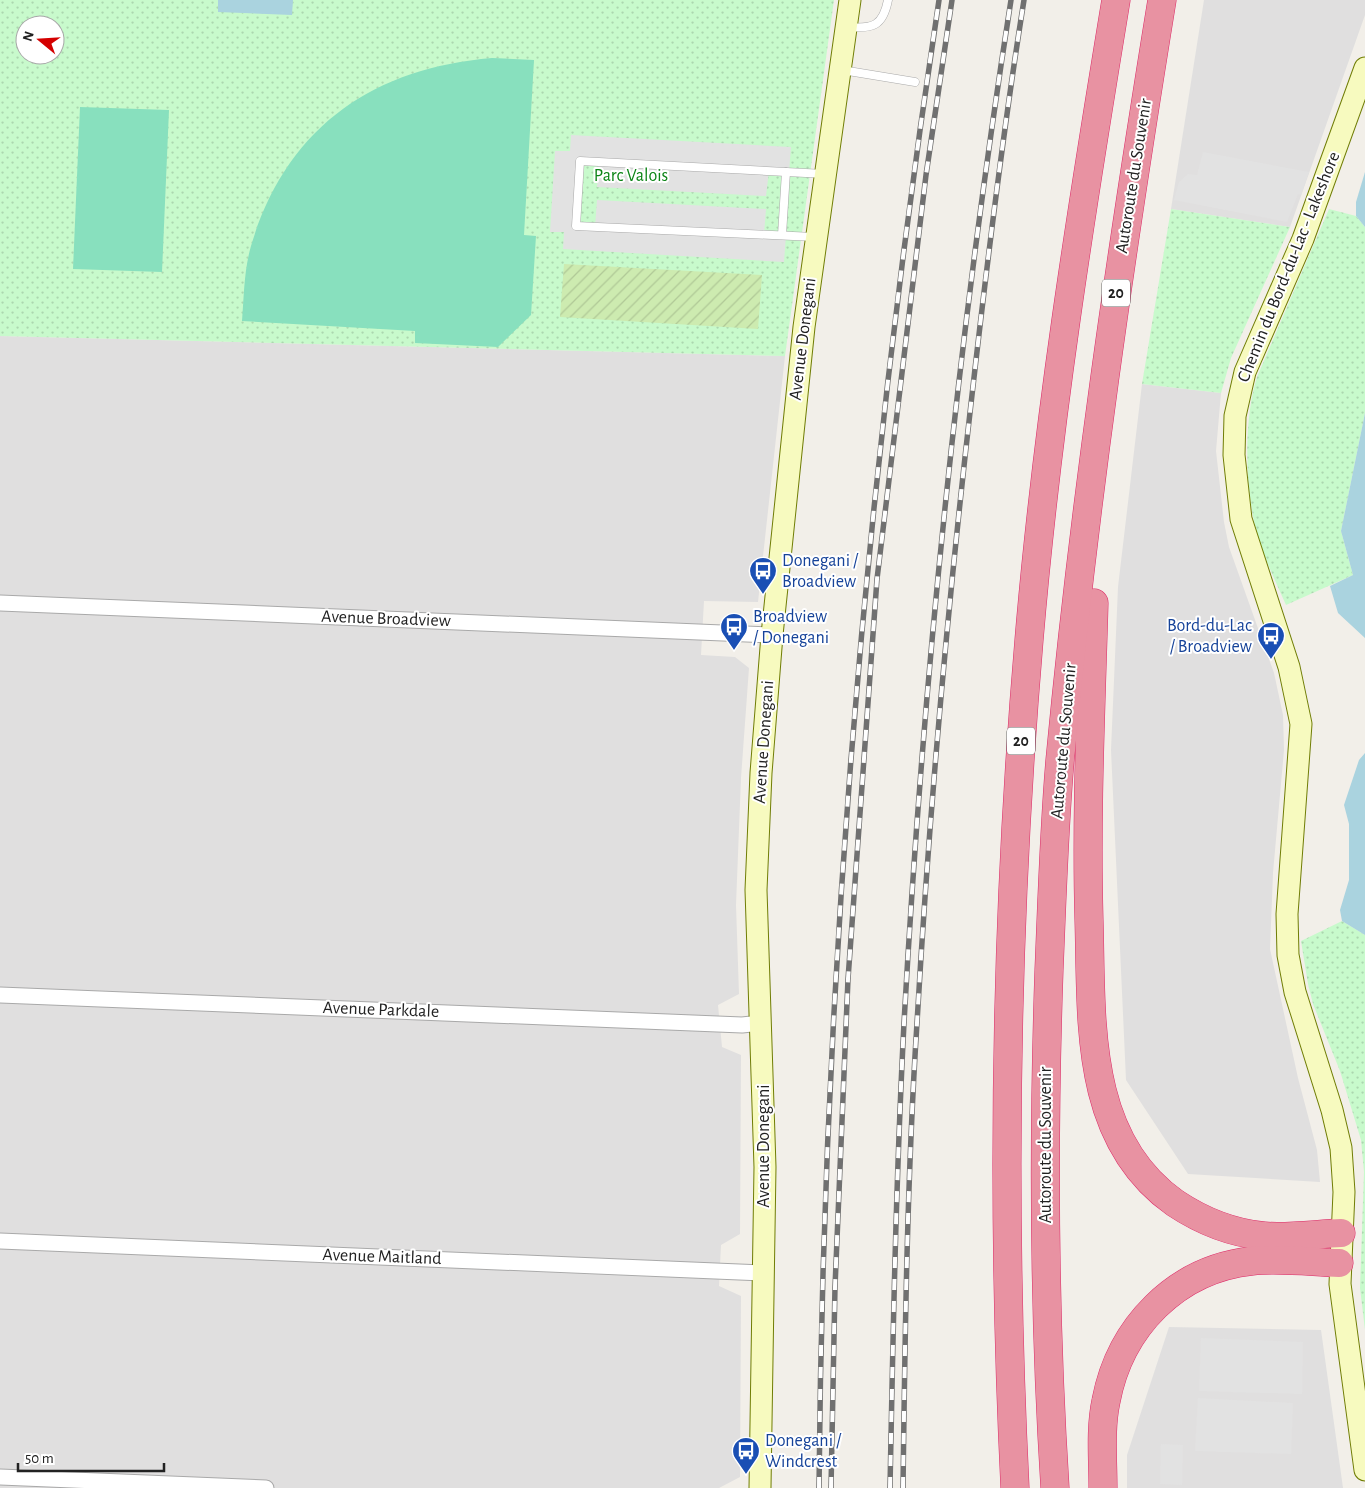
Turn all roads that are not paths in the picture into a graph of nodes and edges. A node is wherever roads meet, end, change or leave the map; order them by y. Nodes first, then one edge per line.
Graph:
1 (850, 0) edge
2 (888, 0) edge
3 (1116, 0) edge
4 (1162, 0) edge
5 (846, 27) junction
6 (1365, 68) edge
7 (840, 70) junction
8 (915, 82) dead end
9 (786, 172) junction
10 (825, 174) junction
11 (782, 235) junction
12 (816, 237) junction
13 (1100, 406) junction
14 (0, 603) edge
15 (772, 634) junction
16 (0, 995) edge
17 (761, 1023) junction
18 (1341, 1233) junction
19 (0, 1241) edge
20 (1339, 1263) junction
21 (763, 1273) junction
22 (1365, 1470) edge
23 (0, 1477) edge
24 (266, 1488) edge
25 (760, 1488) edge
26 (1015, 1488) edge
27 (1055, 1488) edge
28 (1103, 1488) edge

1 - 5 street, Avenue Donegani
2 - 5 lane
3 - 26 highway, 20
4 - 13 highway, Autoroute du Souvenir / 20
5 - 7 street, Avenue Donegani
6 - 18 street, Chemin du Bord-du-Lac - Lakeshore
7 - 8 lane
7 - 10 street, Avenue Donegani
9 - 10 lane
9 - 11 lane
9 - 11 lane
10 - 12 street, Avenue Donegani
11 - 12 lane
12 - 15 street, Avenue Donegani
13 - 18 highway
13 - 27 highway, Autoroute du Souvenir / 20
14 - 15 street, Avenue Broadview
15 - 17 street, Avenue Donegani
16 - 17 street, Avenue Parkdale
17 - 21 street, Avenue Donegani
18 - 20 street, Chemin du Bord-du-Lac - Lakeshore
19 - 21 street, Avenue Maitland
20 - 22 street, Chemin du Bord-du-Lac - Lakeshore
20 - 28 highway
21 - 25 street, Avenue Donegani
23 - 24 street

